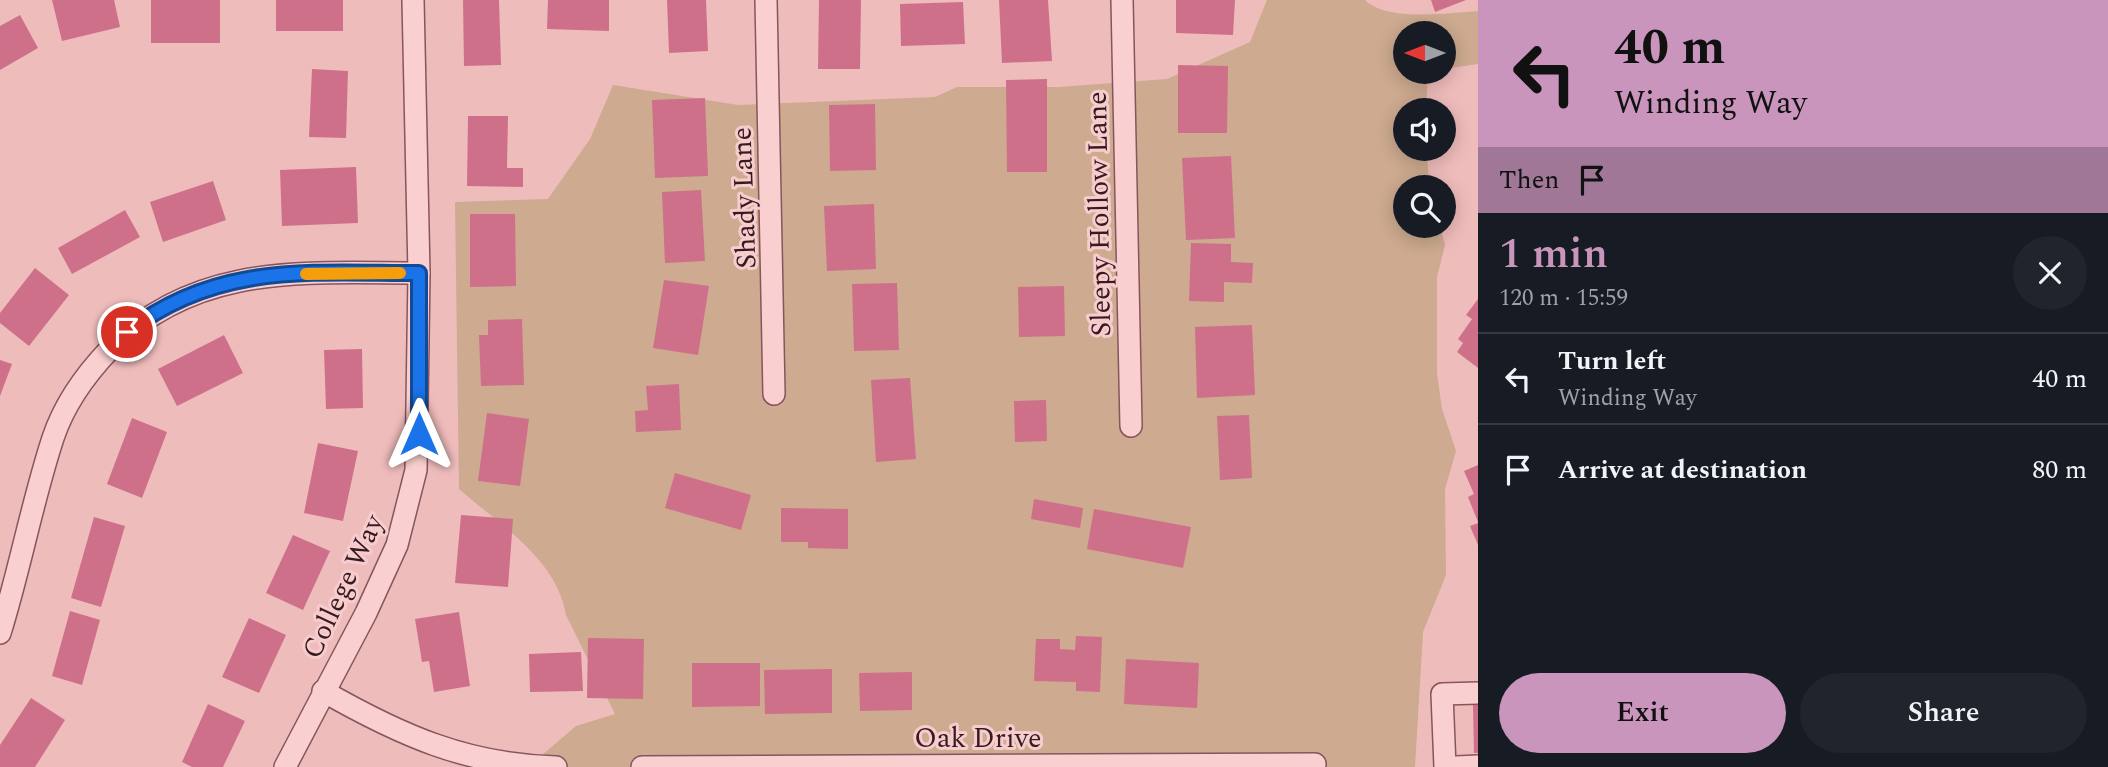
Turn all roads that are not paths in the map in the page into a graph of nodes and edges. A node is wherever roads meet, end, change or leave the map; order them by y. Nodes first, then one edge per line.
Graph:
1 (413, 0) edge
2 (766, 0) edge
3 (1122, 0) edge
4 (419, 273) junction
5 (774, 394) dead end
6 (1131, 426) dead end
7 (0, 633) edge
8 (323, 691) junction
9 (1478, 693) edge
10 (1315, 764) dead end
11 (1478, 766) edge
12 (285, 767) edge
13 (556, 767) edge
14 (642, 767) edge
15 (1445, 767) edge
16 (1456, 767) edge

1 - 4 street, College Way
2 - 5 street, Shady Lane
3 - 6 street, Sleepy Hollow Lane
4 - 7 street
4 - 8 street, College Way
8 - 12 street, College Way
8 - 13 street
9 - 15 street
10 - 14 street, Oak Drive
11 - 16 street

